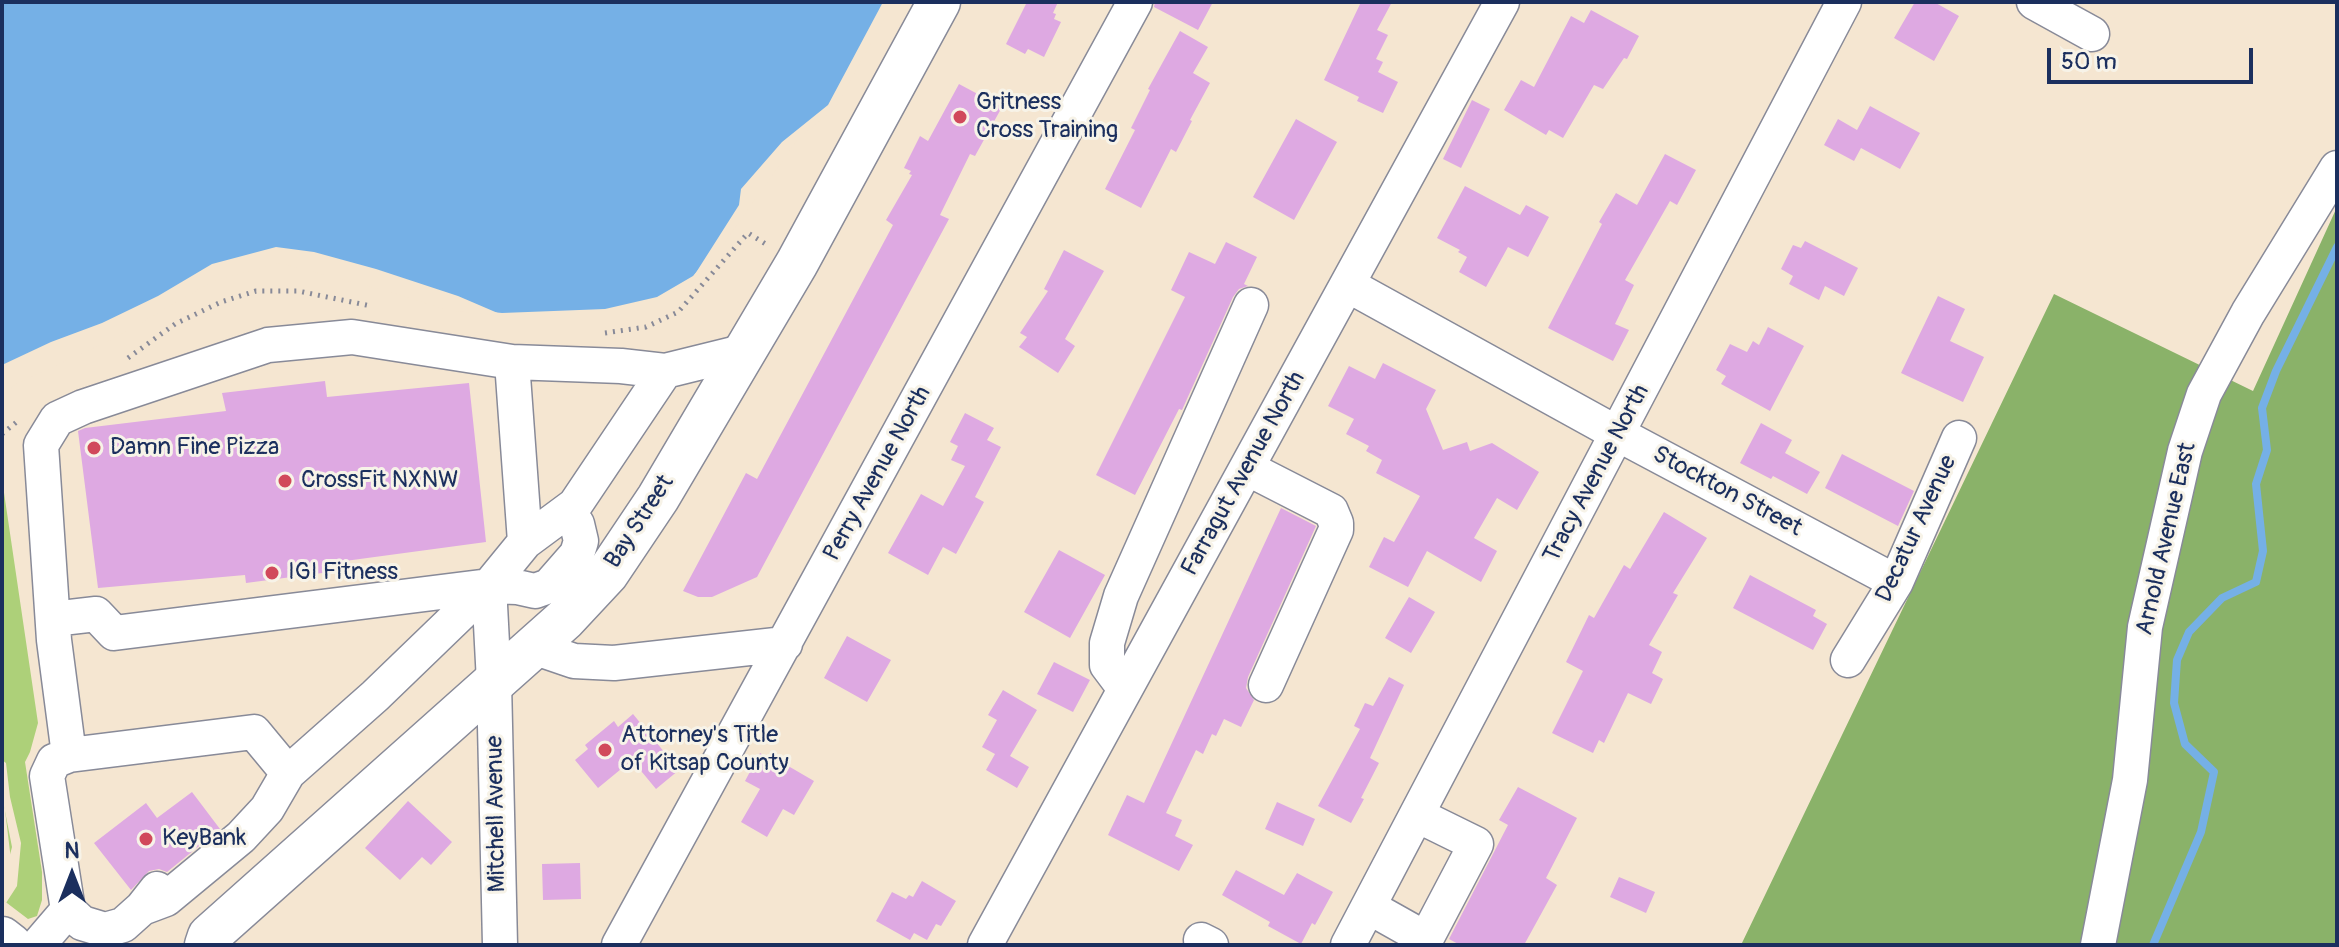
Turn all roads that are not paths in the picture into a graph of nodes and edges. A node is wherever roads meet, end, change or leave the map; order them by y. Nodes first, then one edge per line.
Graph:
1 (939, 2) edge
2 (1135, 2) edge
3 (1502, 2) edge
4 (1844, 2) edge
5 (2034, 2) edge
6 (2092, 34) dead end
7 (2337, 168) edge
8 (1348, 285) junction
9 (1251, 305) dead end
10 (746, 351) junction
11 (512, 362) junction
12 (665, 371) junction
13 (1618, 434) junction
14 (1959, 438) dead end
15 (1247, 468) junction
16 (525, 542) junction
17 (1896, 582) junction
18 (503, 586) junction
19 (53, 619) junction
20 (785, 644) junction
21 (533, 647) junction
22 (1848, 660) dead end
23 (494, 682) junction
24 (1266, 685) dead end
25 (1125, 689) junction
26 (69, 755) junction
27 (288, 773) junction
28 (1417, 815) junction
29 (1369, 907) junction
30 (68, 910) junction
31 (2, 938) edge
32 (198, 942) edge
33 (11, 945) edge
34 (38, 945) edge
35 (500, 945) edge
36 (619, 945) edge
37 (985, 945) edge
38 (1348, 945) edge
39 (2098, 945) edge

1 - 10 main road, Bay Street
2 - 20 street, Perry Avenue North
3 - 8 street, Farragut Avenue North
4 - 13 street, Tracy Avenue North
5 - 6 street
7 - 39 street, Arnold Avenue East
8 - 13 street, Stockton Street
8 - 15 street, Farragut Avenue North
9 - 25 street
10 - 12 street
10 - 21 main road, Bay Street
11 - 12 street
11 - 16 street
11 - 19 street
12 - 16 street
13 - 17 street, Stockton Street
13 - 28 street, Tracy Avenue North
14 - 17 street, Decatur Avenue
15 - 24 street
15 - 25 street, Farragut Avenue North
16 - 18 street
17 - 22 street, Decatur Avenue
18 - 19 street
18 - 23 street, Mitchell Avenue
18 - 27 street
19 - 26 street
20 - 21 street
20 - 36 street, Perry Avenue North
21 - 23 main road, Bay Street
23 - 32 main road, Bay Street
23 - 35 street, Mitchell Avenue
25 - 37 street, Farragut Avenue North
26 - 27 street
26 - 30 street
27 - 30 street
28 - 29 street, Tracy Avenue North
28 - 29 street
29 - 38 street, Tracy Avenue North
30 - 34 street
31 - 33 main road

